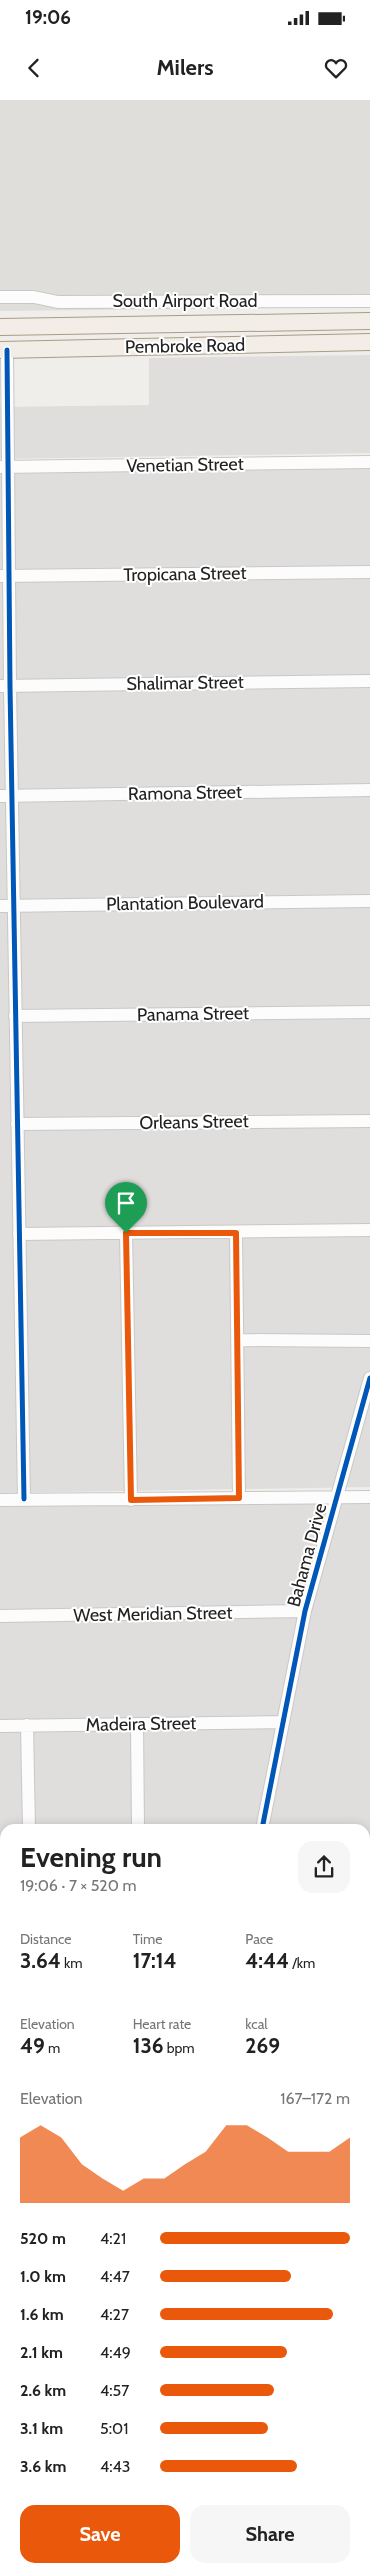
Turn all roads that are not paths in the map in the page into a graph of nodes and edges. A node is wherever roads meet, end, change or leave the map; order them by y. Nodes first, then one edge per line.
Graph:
1 (0, 298) edge
2 (370, 301) edge
3 (370, 321) edge
4 (250, 323) junction
5 (145, 324) junction
6 (0, 326) edge
7 (370, 342) edge
8 (139, 347) junction
9 (4, 350) edge
10 (370, 462) edge
11 (4, 467) edge
12 (370, 572) edge
13 (5, 576) edge
14 (370, 681) edge
15 (5, 686) edge
16 (370, 790) edge
17 (0, 796) edge
18 (14, 796) junction
19 (370, 901) edge
20 (0, 906) edge
21 (14, 906) junction
22 (370, 1012) edge
23 (15, 1016) junction
24 (370, 1121) edge
25 (18, 1124) junction
26 (370, 1230) edge
27 (126, 1233) junction
28 (236, 1233) junction
29 (19, 1234) junction
30 (238, 1340) junction
31 (370, 1341) edge
32 (370, 1378) edge
33 (337, 1497) junction
34 (370, 1497) edge
35 (239, 1498) junction
36 (24, 1499) junction
37 (0, 1500) edge
38 (131, 1500) junction
39 (305, 1611) junction
40 (0, 1616) edge
41 (283, 1722) junction
42 (137, 1724) junction
43 (27, 1725) junction
44 (0, 1726) edge
45 (29, 1824) edge
46 (138, 1824) edge
47 (263, 1824) edge

1 - 2 street, South Airport Road
3 - 4 main road, Pembroke Road
4 - 5 main road, Pembroke Road
4 - 8 main road
5 - 6 main road, Pembroke Road
5 - 9 main road
7 - 8 main road, Pembroke Road
8 - 9 main road, Pembroke Road
9 - 11 street
10 - 11 street, Venetian Street
11 - 13 street
12 - 13 street, Tropicana Street
13 - 15 street
14 - 15 street, Shalimar Street
15 - 18 street
16 - 18 street, Ramona Street
17 - 18 street, Ramona Street
18 - 21 street
19 - 21 street, Plantation Boulevard
20 - 21 street, Plantation Boulevard
21 - 23 street
22 - 23 street, Panama Street
23 - 25 street
24 - 25 street, Orleans Street
25 - 29 street
26 - 28 street
27 - 28 street
27 - 29 street
27 - 38 street
28 - 30 street
29 - 36 street
30 - 31 street
30 - 35 street
32 - 33 street, Bahama Drive
33 - 34 street
33 - 35 street
33 - 39 street, Bahama Drive
35 - 38 street
36 - 37 street
36 - 38 street
39 - 40 street, West Meridian Street
39 - 41 street, Bahama Drive
41 - 42 street, Madeira Street
41 - 47 street, Bahama Drive
42 - 43 street, Madeira Street
42 - 46 street
43 - 44 street, Madeira Street
43 - 45 street

